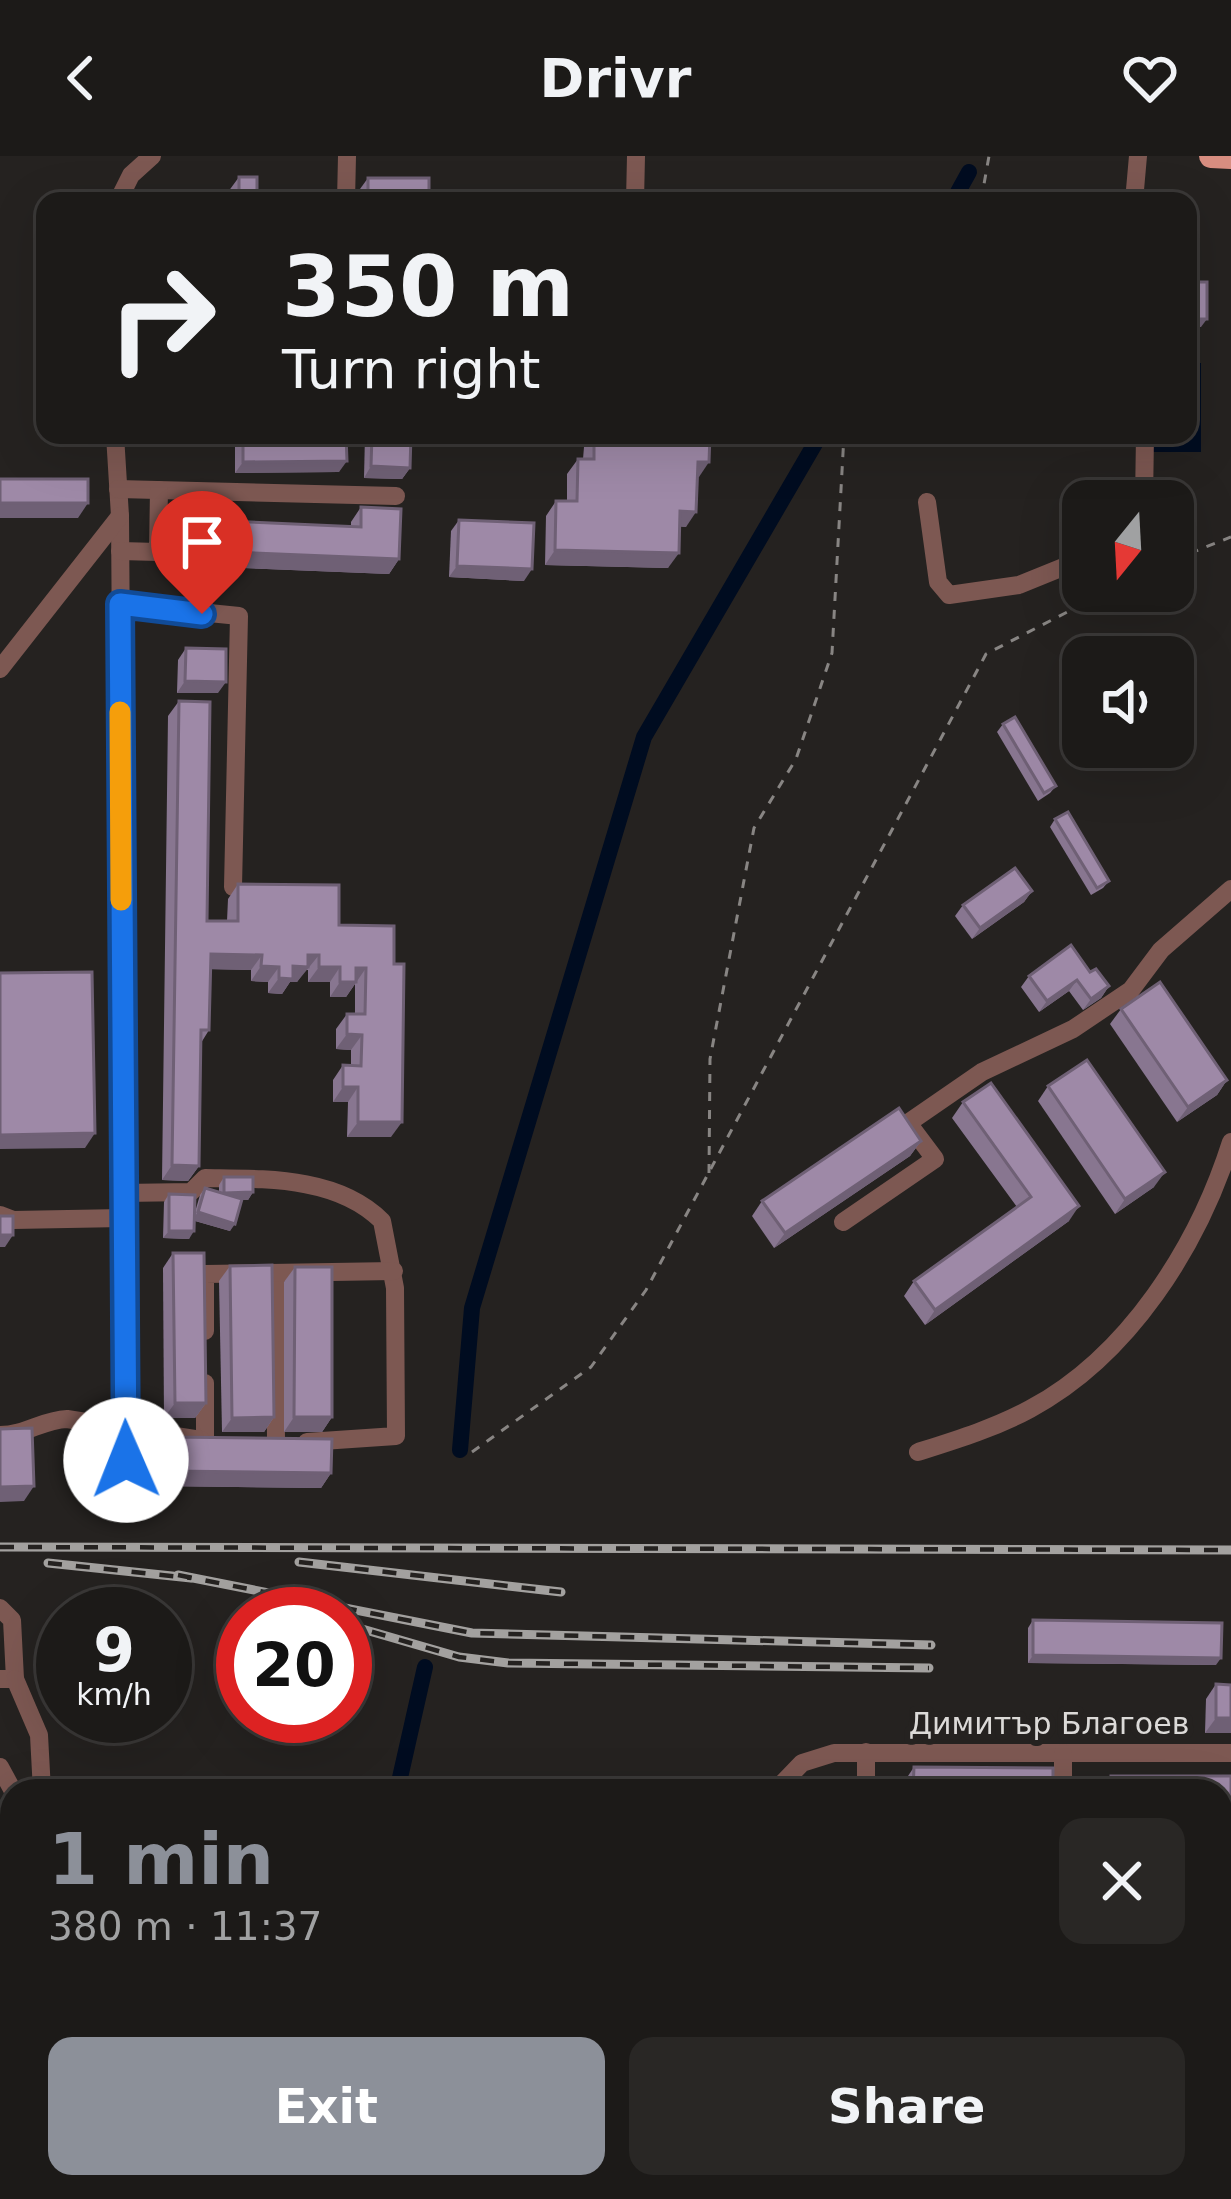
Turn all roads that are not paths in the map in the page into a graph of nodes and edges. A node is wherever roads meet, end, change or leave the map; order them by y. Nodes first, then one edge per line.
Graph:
1 (152, 156) edge
2 (347, 156) edge
3 (636, 156) edge
4 (1138, 156) edge
5 (1211, 156) edge
6 (1231, 157) edge
7 (122, 192) edge
8 (346, 192) edge
9 (635, 192) edge
10 (1135, 192) edge
11 (116, 444) edge
12 (1145, 444) edge
13 (1144, 480) edge
14 (118, 489) junction
15 (159, 490) junction
16 (396, 496) dead end
17 (927, 502) dead end
18 (120, 516) junction
19 (120, 551) junction
20 (1062, 568) edge
21 (120, 604) junction
22 (0, 669) edge
23 (233, 887) edge
24 (1231, 889) edge
25 (1231, 1142) edge
26 (123, 1192) junction
27 (0, 1215) edge
28 (123, 1218) junction
29 (843, 1222) dead end
30 (394, 1271) junction
31 (275, 1273) junction
32 (205, 1345) edge
33 (205, 1369) edge
34 (125, 1430) junction
35 (0, 1435) edge
36 (205, 1441) junction
37 (228, 1441) edge
38 (252, 1441) edge
39 (276, 1442) junction
40 (918, 1452) dead end
41 (128, 1491) dead end
42 (0, 1608) edge
43 (7, 1679) edge
44 (866, 1752) junction
45 (1064, 1753) junction
46 (1231, 1754) edge
47 (42, 1779) edge
48 (790, 1779) edge
49 (866, 1779) edge
50 (1064, 1779) edge

1 - 7 street
2 - 8 street
3 - 9 street
4 - 10 street
5 - 6 main road
11 - 14 street
12 - 13 street
14 - 15 street
14 - 18 street
15 - 16 street
15 - 19 street
17 - 20 street
18 - 19 street
18 - 22 street
19 - 21 street
21 - 23 street
21 - 26 street
24 - 29 street
25 - 40 street
26 - 28 street
26 - 30 street
27 - 28 street
28 - 34 street
30 - 31 street
30 - 39 street
31 - 32 street
31 - 39 street
33 - 36 street
34 - 35 street
34 - 36 street
34 - 41 street
36 - 37 street
38 - 39 street
42 - 43 street
43 - 47 street
44 - 45 street, Димитър Благоев
44 - 48 street, Димитър Благоев
44 - 49 street
45 - 46 street, Димитър Благоев
45 - 50 street

